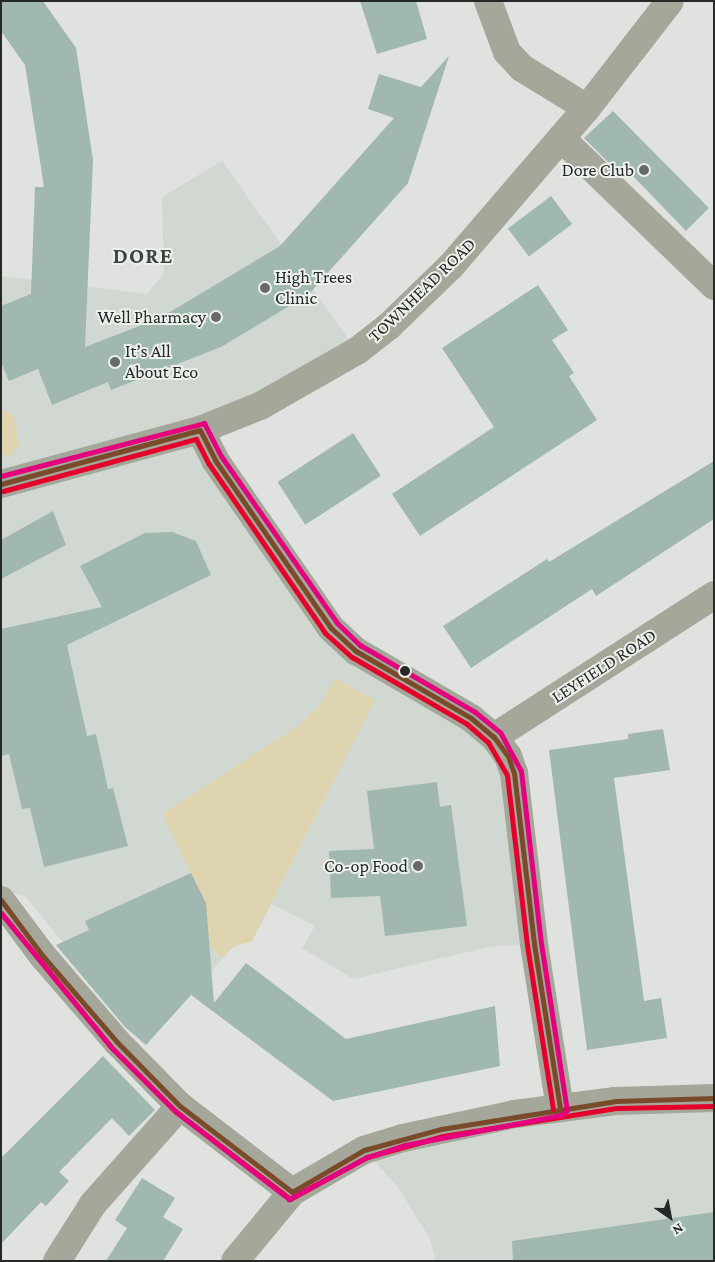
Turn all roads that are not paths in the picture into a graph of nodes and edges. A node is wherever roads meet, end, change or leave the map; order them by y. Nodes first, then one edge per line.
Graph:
1 (488, 1) edge
2 (670, 1) edge
3 (587, 108) junction
4 (561, 138) junction
5 (714, 286) edge
6 (200, 430) junction
7 (1, 484) edge
8 (714, 595) edge
9 (494, 737) junction
10 (1, 900) edge
11 (714, 1098) edge
12 (180, 1106) junction
13 (560, 1108) junction
14 (292, 1192) junction
15 (57, 1261) edge
16 (235, 1261) edge

1 - 3 street
2 - 3 street, TOWNHEAD ROAD
3 - 4 street, TOWNHEAD ROAD
4 - 5 street
4 - 6 street, TOWNHEAD ROAD
6 - 7 street, TOWNHEAD ROAD
6 - 9 street
8 - 9 street, LEYFIELD ROAD
9 - 13 street
10 - 12 street
11 - 13 street
12 - 14 street
12 - 15 street
13 - 14 street
14 - 16 street

